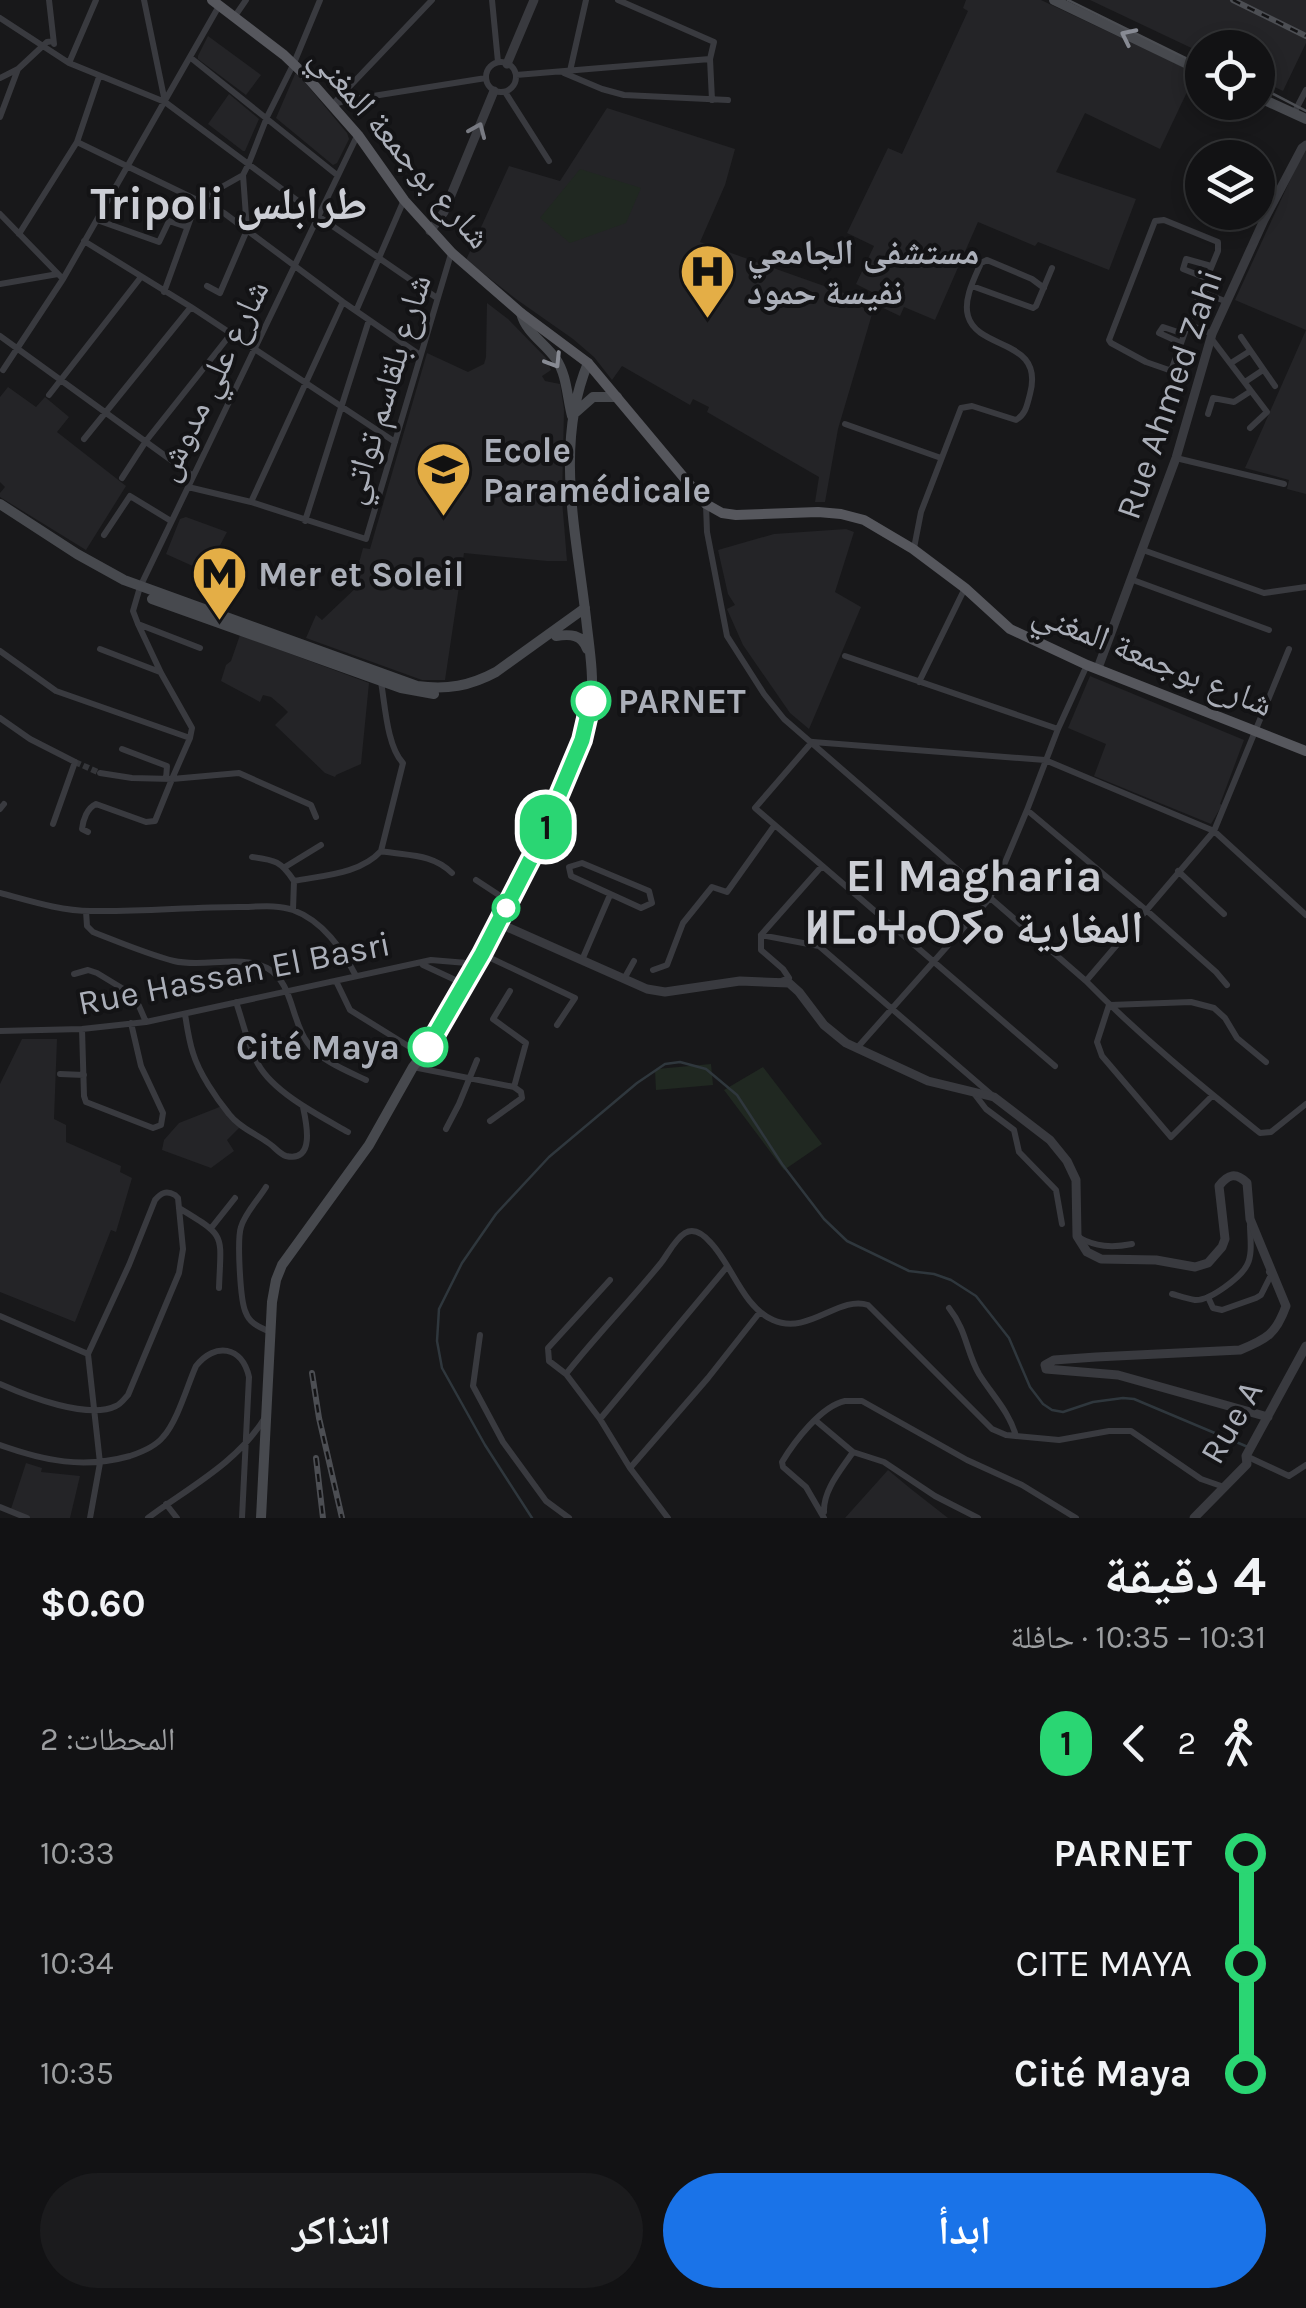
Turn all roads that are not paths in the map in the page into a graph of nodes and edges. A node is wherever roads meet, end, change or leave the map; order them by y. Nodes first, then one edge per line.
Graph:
1 (49, 0) edge
2 (96, 0) edge
3 (144, 0) edge
4 (246, 0) edge
5 (320, 0) edge
6 (432, 0) edge
7 (492, 0) edge
8 (534, 0) edge
9 (586, 0) edge
10 (618, 0) edge
11 (1054, 0) edge
12 (215, 3) edge
13 (235, 16) junction
14 (0, 18) edge
15 (53, 41) junction
16 (43, 45) junction
17 (51, 52) junction
18 (191, 58) junction
19 (710, 59) junction
20 (68, 63) junction
21 (294, 63) junction
22 (503, 63) junction
23 (1185, 63) edge
24 (18, 68) junction
25 (566, 71) junction
26 (516, 75) junction
27 (99, 77) junction
28 (0, 78) edge
29 (486, 78) junction
30 (1306, 90) edge
31 (500, 92) junction
32 (712, 100) junction
33 (728, 100) dead end
34 (1275, 101) edge
35 (165, 102) junction
36 (332, 106) junction
37 (1300, 108) edge
38 (0, 116) edge
39 (267, 117) junction
40 (1306, 119) edge
41 (358, 135) junction
42 (77, 142) junction
43 (1306, 145) edge
44 (549, 161) dead end
45 (249, 163) junction
46 (127, 167) junction
47 (243, 174) junction
48 (337, 175) junction
49 (404, 200) junction
50 (198, 202) junction
51 (0, 214) edge
52 (318, 216) junction
53 (97, 220) junction
54 (187, 227) junction
55 (247, 230) junction
56 (430, 231) junction
57 (19, 234) junction
58 (84, 241) junction
59 (452, 253) junction
60 (379, 259) junction
61 (294, 266) junction
62 (1212, 266) junction
63 (1052, 268) dead end
64 (60, 276) junction
65 (142, 277) junction
66 (1206, 278) junction
67 (0, 284) edge
68 (207, 286) dead end
69 (972, 286) junction
70 (1044, 288) junction
71 (164, 292) junction
72 (1201, 292) junction
73 (437, 298) junction
74 (343, 302) junction
75 (1226, 302) junction
76 (191, 307) junction
77 (356, 311) junction
78 (521, 313) junction
79 (369, 320) junction
80 (1188, 324) junction
81 (230, 334) junction
82 (0, 336) edge
83 (1211, 336) junction
84 (1241, 337) dead end
85 (18, 349) junction
86 (254, 350) junction
87 (1250, 350) junction
88 (420, 354) junction
89 (588, 363) junction
90 (1231, 363) junction
91 (3, 370) dead end
92 (1263, 370) junction
93 (61, 378) junction
94 (1245, 382) junction
95 (306, 383) junction
96 (1274, 386) dead end
97 (1251, 391) junction
98 (49, 395) dead end
99 (616, 397) junction
100 (341, 408) junction
101 (106, 412) junction
102 (1208, 414) dead end
103 (572, 416) junction
104 (844, 424) dead end
105 (1250, 428) dead end
106 (84, 440) dead end
107 (146, 441) junction
108 (395, 442) junction
109 (942, 458) junction
110 (1176, 458) junction
111 (194, 476) junction
112 (122, 478) dead end
113 (1284, 484) dead end
114 (188, 487) junction
115 (251, 502) junction
116 (0, 504) edge
117 (706, 504) junction
118 (0, 512) edge
119 (171, 521) junction
120 (305, 521) junction
121 (104, 535) dead end
122 (913, 549) junction
123 (1143, 550) junction
124 (1133, 580) junction
125 (1306, 587) edge
126 (964, 588) junction
127 (138, 590) junction
128 (584, 601) junction
129 (138, 624) junction
130 (1269, 630) dead end
131 (556, 636) junction
132 (200, 648) dead end
133 (1290, 649) dead end
134 (100, 650) dead end
135 (0, 651) edge
136 (845, 656) dead end
137 (590, 657) junction
138 (1093, 666) junction
139 (162, 673) junction
140 (382, 682) junction
141 (919, 682) junction
142 (0, 718) edge
143 (1058, 729) junction
144 (1256, 730) junction
145 (190, 738) junction
146 (812, 742) junction
147 (122, 749) dead end
148 (1306, 751) edge
149 (1045, 760) junction
150 (100, 773) tunnel mouth
151 (169, 779) junction
152 (1027, 810) junction
153 (316, 818) dead end
154 (53, 824) dead end
155 (774, 825) junction
156 (1214, 831) junction
157 (88, 832) dead end
158 (320, 845) dead end
159 (381, 850) junction
160 (252, 857) dead end
161 (822, 866) junction
162 (285, 867) junction
163 (1178, 871) junction
164 (452, 873) dead end
165 (476, 880) dead end
166 (294, 881) junction
167 (0, 893) edge
168 (610, 895) junction
169 (990, 898) junction
170 (510, 902) junction
171 (293, 910) junction
172 (1146, 910) junction
173 (86, 911) junction
174 (1224, 914) dead end
175 (1306, 915) edge
176 (498, 923) junction
177 (761, 935) junction
178 (482, 954) junction
179 (582, 960) junction
180 (634, 962) dead end
181 (417, 963) junction
182 (934, 963) junction
183 (653, 970) dead end
184 (74, 974) dead end
185 (356, 976) junction
186 (624, 979) junction
187 (336, 981) junction
188 (780, 981) junction
189 (1086, 981) junction
190 (464, 984) junction
191 (1227, 984) dead end
192 (286, 991) junction
193 (510, 991) dead end
194 (236, 1002) junction
195 (1109, 1005) junction
196 (892, 1008) junction
197 (185, 1014) junction
198 (146, 1022) junction
199 (131, 1023) junction
200 (558, 1025) dead end
201 (82, 1030) junction
202 (0, 1031) edge
203 (856, 1049) junction
204 (421, 1054) junction
205 (478, 1060) dead end
206 (1266, 1062) dead end
207 (1055, 1066) dead end
208 (413, 1067) junction
209 (60, 1074) dead end
210 (84, 1074) junction
211 (471, 1078) junction
212 (366, 1080) dead end
213 (514, 1087) junction
214 (972, 1090) junction
215 (1213, 1095) junction
216 (994, 1096) junction
217 (1306, 1104) edge
218 (303, 1107) junction
219 (490, 1122) dead end
220 (446, 1129) dead end
221 (348, 1132) dead end
222 (266, 1188) dead end
223 (236, 1198) dead end
224 (180, 1208) junction
225 (1250, 1219) junction
226 (1062, 1224) dead end
227 (212, 1227) junction
228 (1077, 1236) junction
229 (1132, 1244) dead end
230 (1260, 1248) dead end
231 (726, 1268) junction
232 (610, 1280) dead end
233 (219, 1288) dead end
234 (1172, 1294) dead end
235 (1208, 1298) junction
236 (949, 1308) dead end
237 (760, 1312) junction
238 (0, 1316) edge
239 (271, 1333) junction
240 (480, 1335) dead end
241 (1306, 1346) edge
242 (88, 1354) junction
243 (566, 1374) junction
244 (0, 1384) edge
245 (94, 1409) junction
246 (267, 1414) junction
247 (1268, 1416) junction
248 (600, 1419) junction
249 (814, 1420) junction
250 (1016, 1436) junction
251 (0, 1445) edge
252 (244, 1445) junction
253 (853, 1452) junction
254 (1246, 1456) junction
255 (100, 1463) junction
256 (1306, 1465) edge
257 (630, 1468) junction
258 (1226, 1487) junction
259 (166, 1504) junction
260 (0, 1506) edge
261 (27, 1518) edge
262 (90, 1518) edge
263 (148, 1518) edge
264 (177, 1518) edge
265 (242, 1518) edge
266 (261, 1518) edge
267 (568, 1518) edge
268 (668, 1518) edge
269 (978, 1518) edge
270 (1076, 1518) edge
271 (1194, 1518) edge

1 - 15 street
2 - 20 street
3 - 35 street
4 - 13 street
5 - 21 street
6 - 36 street
7 - 22 street
8 - 22 street
9 - 25 street
10 - 19 street
23 -> 11 main road
12 - 13 main road, شارع بوجمعة المغني
12 - 18 street
13 - 21 main road, شارع بوجمعة المغني
14 - 16 street
15 - 16 street
15 - 17 street
16 - 17 street
16 - 24 street
17 - 20 street
18 - 35 street
18 - 39 street
19 - 25 street
19 - 32 street
20 - 27 street
21 - 36 main road, شارع بوجمعة المغني
21 - 39 street
22 - 26 street
22 - 29 street
24 - 28 street
24 - 38 street
25 - 26 street
25 - 32 street
26 - 31 street
27 - 35 street
27 - 42 street
29 - 31 street
29 - 36 street
30 - 37 street
31 - 44 street
56 -> 31 street
32 - 33 street
34 - 37 main road
35 - 45 street
35 - 46 street
36 - 41 main road, شارع بوجمعة المغني
37 - 40 main road
39 - 45 street
39 - 48 street
41 - 48 street, شارع علي مدوش
41 - 49 main road, شارع بوجمعة المغني
42 - 46 street
42 - 57 street
43 - 75 street, Rue Ahmed Zahi
45 - 47 street
45 - 52 street
46 - 50 street
46 - 53 street
47 - 50 street
47 - 55 street
48 - 52 street, شارع علي مدوش
49 - 56 main road, شارع بوجمعة المغني
49 - 60 street
50 - 54 street
50 - 55 street
51 - 57 street
52 - 60 street
52 - 61 street, شارع علي مدوش
53 - 54 street
53 - 58 street
54 - 71 street
55 - 61 street
55 - 68 street
56 - 59 main road, شارع بوجمعة المغني
57 - 64 street
58 - 64 street
58 - 65 street
59 - 73 street, شارع بلقاسم تواتي
59 - 78 main road, شارع بوجمعة المغني
60 - 73 street
60 - 77 street
61 - 74 street
61 - 86 street, شارع علي مدوش
62 - 66 street
62 - 66 street
62 - 80 street
63 - 70 street
64 - 67 street
64 - 85 street
65 - 71 street
65 - 93 street
66 - 72 street
69 - 70 street
69 - 70 street
69 - 109 street
71 - 76 street
72 - 75 street
72 - 80 street
73 - 88 street, شارع بلقاسم تواتي
74 - 77 street
74 - 95 street
75 - 83 street, Rue Ahmed Zahi
76 - 81 street
76 - 101 street
77 - 79 street
78 - 89 main road, شارع بوجمعة المغني
78 -> 103 main road
79 - 88 street
79 - 100 street
80 - 83 street
81 - 86 street
81 - 107 street
82 - 85 street
83 - 90 street
83 - 110 street, Rue Ahmed Zahi
84 - 87 street
85 - 91 street
85 - 93 street
86 - 95 street
86 - 111 street, شارع علي مدوش
87 - 90 street
87 - 92 street
88 - 108 street, شارع بلقاسم تواتي
89 - 99 main road, شارع بوجمعة المغني
89 - 103 main road
90 - 94 street
92 - 94 street
92 - 96 street
93 - 98 street
93 - 101 street
94 - 97 street
95 - 100 street
95 - 115 street
97 - 102 street
97 - 105 street
99 - 103 main road
99 - 117 main road, شارع بوجمعة المغني
100 - 108 street
100 - 120 street
101 - 106 street
101 - 107 street
103 - 128 main road
104 - 109 street
107 - 111 street
107 - 112 street
108 - 120 street, شارع بلقاسم تواتي
109 - 122 street
110 - 113 street
110 - 123 street, Rue Ahmed Zahi
111 - 114 street, شارع علي مدوش
114 - 115 street
114 - 119 street, شارع علي مدوش
115 - 120 street
116 - 127 main road
117 - 122 main road, شارع بوجمعة المغني
117 - 146 street
118 - 127 main road
119 - 121 street
119 - 127 street, شارع علي مدوش
122 - 126 main road, شارع بوجمعة المغني
123 - 124 street, Rue Ahmed Zahi
123 - 125 street
124 - 130 street
124 - 138 street, Rue Ahmed Zahi
126 - 138 main road, شارع بوجمعة المغني
126 - 141 street
127 - 128 main road
127 - 129 street
127 - 140 main road
128 - 131 main road
128 - 137 main road
129 - 132 street
129 - 139 street
131 - 137 main road
131 - 140 main road
133 - 144 street
134 - 139 street
135 - 145 street
136 - 141 street
137 - 170 main road
138 - 143 street
138 - 144 main road, شارع بوجمعة المغني
139 - 145 street
140 - 159 street
141 - 143 street
142 - 154 street
143 - 149 street
144 - 148 main road, شارع بوجمعة المغني
144 - 156 street
145 - 151 street
146 - 149 street
146 - 155 street
146 - 169 street
147 - 151 street
149 - 152 street
149 - 156 street
150 - 151 street
151 - 153 street
151 - 157 street
152 - 169 street
152 - 172 street
155 - 161 street
155 - 183 street
156 - 163 street
156 - 175 street
158 - 162 street
159 - 164 street
159 - 166 street
160 - 162 street
161 - 177 street
161 - 182 street
162 - 166 street
163 - 172 street
163 - 174 street
165 - 170 street
166 - 171 street
167 - 173 street
168 - 168 street
168 - 179 street
169 - 182 street
169 - 189 street
170 - 176 main road
171 - 173 street
171 - 185 street
172 - 189 street
172 - 191 street
173 - 192 street
176 - 178 main road
176 - 179 street
177 - 188 street
177 - 196 street
178 - 181 street, Rue Hassan El Basri
178 - 190 main road
178 - 200 street
179 - 186 street
180 - 186 street
181 - 185 street, Rue Hassan El Basri
181 - 190 street, Rue Hassan El Basri
182 - 196 street
182 - 207 street
184 - 198 street
185 - 187 street, Rue Hassan El Basri
186 - 188 street
187 - 192 street, Rue Hassan El Basri
187 - 204 street
188 - 203 street
189 - 195 street
190 - 204 main road
192 - 194 street, Rue Hassan El Basri
192 - 212 street
193 - 213 street
194 - 197 street, Rue Hassan El Basri
194 - 218 street
195 - 206 street
195 - 215 street
195 - 215 street
196 - 203 street
196 - 216 street
197 - 198 street, Rue Hassan El Basri
197 - 218 street
198 - 199 street, Rue Hassan El Basri
199 - 201 street, Rue Hassan El Basri
199 - 210 street
201 - 202 street, Rue Hassan El Basri
201 - 210 street
203 - 214 street
204 - 208 main road
205 - 211 street
208 - 211 street
208 - 239 main road
209 - 210 street
211 - 213 street
211 - 220 street
213 - 219 street
214 - 216 street
214 - 226 street
215 - 217 street
216 - 228 street
218 - 221 street
222 - 239 street
223 - 227 street
224 - 227 street
224 - 242 street
224 - 245 street
225 - 228 street
225 - 235 street
225 - 247 street
227 - 233 street
228 - 229 street
230 - 235 street
231 - 237 street
231 - 243 street
231 - 248 street
232 - 243 street
234 - 235 street
236 - 250 street
237 - 250 street
237 - 257 street
238 - 242 street
239 - 246 main road
240 - 267 street
241 - 247 street, Rue A
242 - 245 street
243 - 248 street
244 - 245 street
245 - 255 street
246 - 252 street
246 - 266 main road
247 - 254 street, Rue A
248 - 257 street
249 - 253 street
249 - 253 street
249 - 270 street
250 - 258 street
251 - 255 street
252 - 255 street
252 - 259 street
252 - 265 street
253 - 269 street
254 - 256 street
254 - 258 street, Rue A
255 - 262 street
257 - 268 street
258 - 271 street, Rue A
259 - 263 street
259 - 264 street
260 - 261 street

